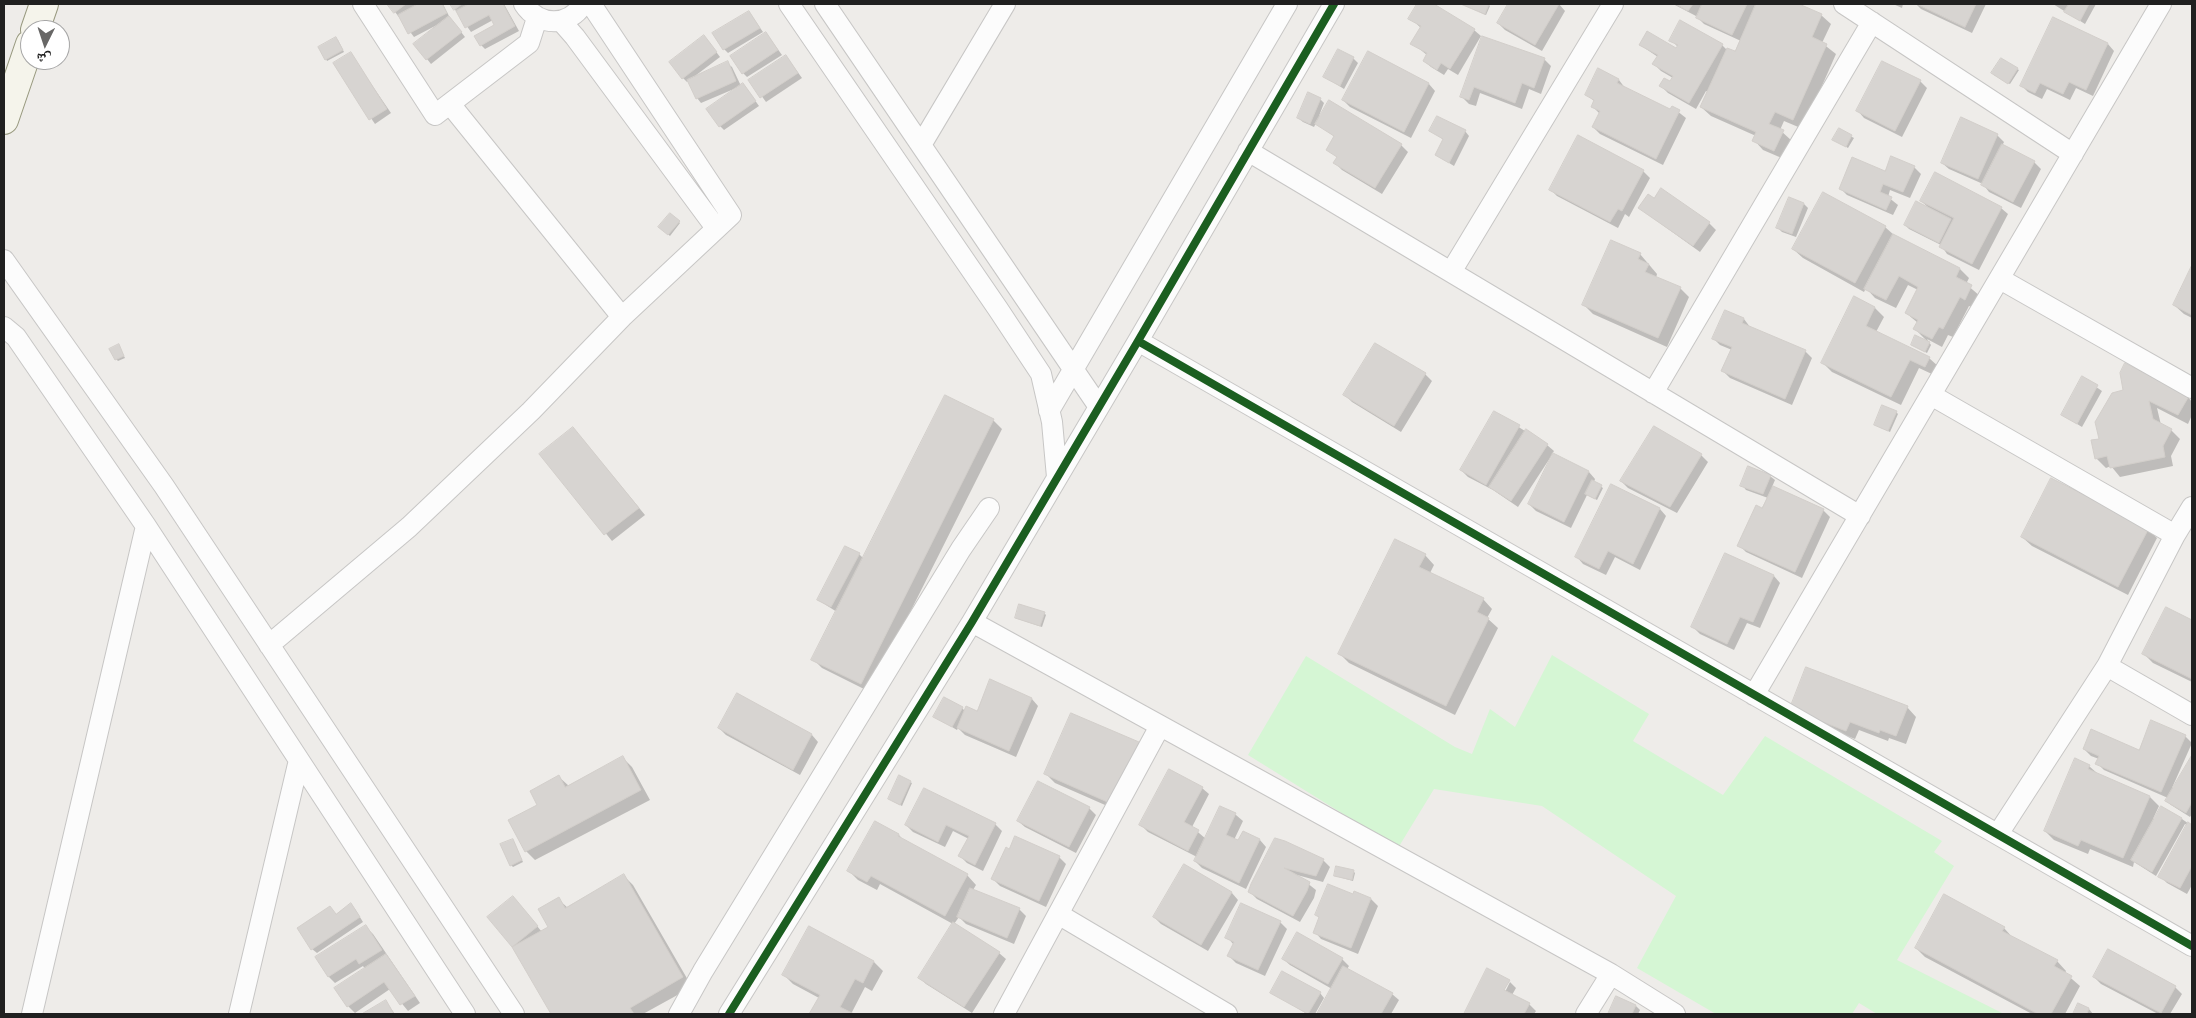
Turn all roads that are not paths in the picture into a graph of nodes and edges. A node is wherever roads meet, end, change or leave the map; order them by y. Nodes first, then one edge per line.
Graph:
1 (44, 4) edge
2 (363, 4) edge
3 (583, 4) edge
4 (591, 4) edge
5 (789, 4) edge
6 (825, 4) edge
7 (1005, 4) edge
8 (1287, 4) edge
9 (1334, 4) edge
10 (1613, 4) edge
11 (1844, 4) edge
12 (2161, 4) edge
13 (531, 11) edge
14 (38, 20) edge
15 (561, 21) junction
16 (1872, 22) junction
17 (21, 70) edge
18 (450, 104) junction
19 (4, 120) edge
20 (921, 145) junction
21 (1248, 151) junction
22 (2073, 154) junction
23 (716, 228) junction
24 (4, 260) edge
25 (1451, 272) junction
26 (2000, 279) junction
27 (622, 317) junction
28 (4, 327) edge
29 (1138, 341) junction
30 (1073, 369) junction
31 (2192, 388) edge
32 (1652, 393) junction
33 (1931, 395) junction
34 (1099, 407) junction
35 (1049, 410) junction
36 (1058, 477) junction
37 (2192, 507) edge
38 (989, 508) dead end
39 (1860, 516) junction
40 (146, 526) junction
41 (2175, 535) junction
42 (972, 622) junction
43 (269, 645) junction
44 (2107, 666) junction
45 (1754, 695) junction
46 (2192, 714) edge
47 (1160, 726) junction
48 (299, 760) junction
49 (1998, 834) junction
50 (1058, 914) junction
51 (2192, 946) edge
52 (1611, 974) junction
53 (32, 1014) edge
54 (239, 1014) edge
55 (465, 1014) edge
56 (514, 1014) edge
57 (679, 1014) edge
58 (729, 1014) edge
59 (1004, 1014) edge
60 (1227, 1014) edge
61 (1586, 1014) edge
62 (1675, 1014) edge

1 - 14 main road
2 - 18 street
3 - 15 street
4 - 23 street
5 - 35 street
6 - 20 street
7 - 20 street
8 - 30 street
9 - 21 street
10 - 25 street
11 - 16 street
12 - 22 street
13 - 15 street
13 - 18 street
15 - 23 street
16 - 22 street
16 - 32 street
17 - 19 main road
18 - 27 street
20 - 30 street
21 - 25 street
21 - 29 street
22 - 26 street
23 - 27 street
24 - 43 street
25 - 32 street
26 - 31 street
26 - 33 street
27 - 43 street
28 - 40 street
29 - 34 street
29 - 45 street
30 - 34 street
30 - 35 street
32 - 39 street
33 - 39 street
33 - 41 street
34 - 36 street
35 - 36 street
36 - 42 street
37 - 41 street
38 - 57 street
39 - 45 street
40 - 48 street
40 - 53 street
41 - 44 street
42 - 47 street
42 - 58 street
43 - 56 street
44 - 46 street
44 - 49 street
45 - 49 street
47 - 50 street
47 - 52 street
48 - 54 street
48 - 55 street
49 - 51 street
50 - 59 street
50 - 60 street
52 - 61 street
52 - 62 street

